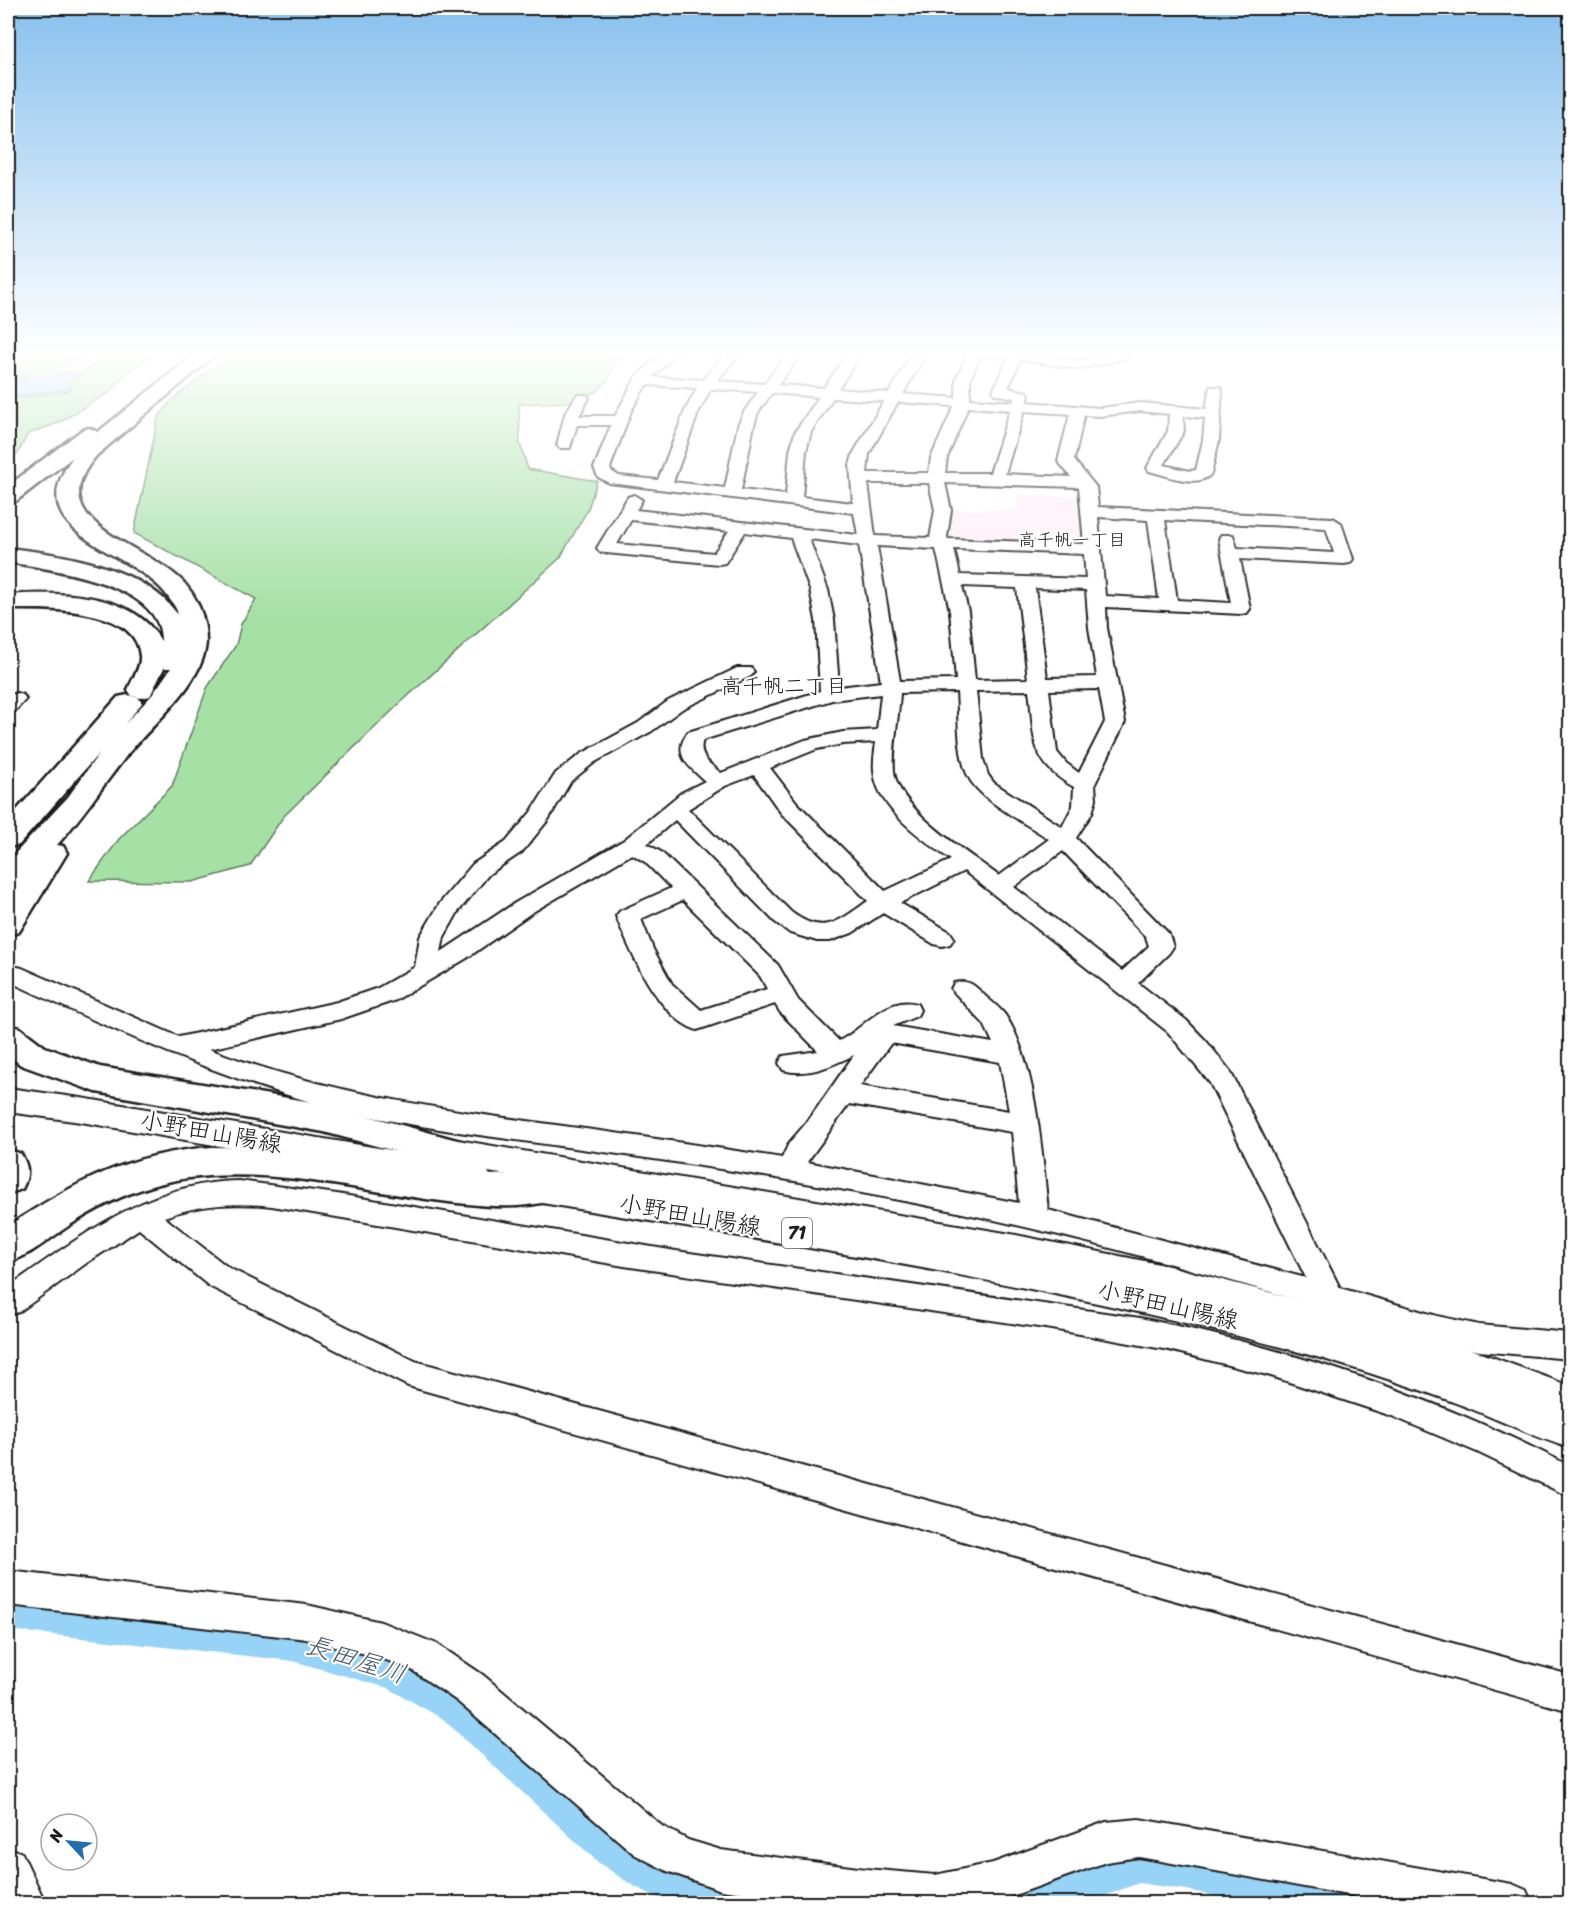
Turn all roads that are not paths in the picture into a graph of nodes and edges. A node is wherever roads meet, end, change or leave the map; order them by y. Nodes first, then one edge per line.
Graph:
1 (63, 439) edge
2 (84, 439) edge
3 (103, 439) edge
4 (566, 439) edge
5 (613, 439) edge
6 (681, 439) edge
7 (743, 439) edge
8 (801, 439) edge
9 (869, 439) edge
10 (947, 439) edge
11 (1009, 439) edge
12 (1071, 439) edge
13 (1171, 439) edge
14 (1211, 439) edge
15 (565, 445) dead end
16 (859, 478) junction
17 (936, 478) junction
18 (996, 478) junction
19 (8, 480) edge
20 (1084, 482) junction
21 (643, 484) junction
22 (664, 486) junction
23 (732, 494) junction
24 (8, 496) edge
25 (794, 501) junction
26 (862, 509) junction
27 (1089, 512) junction
28 (625, 514) junction
29 (1156, 515) junction
30 (1222, 518) junction
31 (740, 527) junction
32 (798, 533) junction
33 (868, 541) junction
34 (944, 544) junction
35 (8, 548) edge
36 (1091, 549) junction
37 (1230, 553) junction
38 (8, 555) edge
39 (953, 580) junction
40 (1025, 583) junction
41 (1096, 593) junction
42 (8, 602) edge
43 (1169, 605) junction
44 (744, 672) dead end
45 (1106, 682) junction
46 (1037, 683) junction
47 (966, 685) junction
48 (891, 687) junction
49 (830, 694) junction
50 (144, 701) junction
51 (886, 735) junction
52 (758, 766) junction
53 (718, 782) junction
54 (1084, 784) junction
55 (50, 791) junction
56 (78, 803) junction
57 (676, 809) junction
58 (8, 838) edge
59 (1064, 839) junction
60 (632, 845) junction
61 (8, 859) edge
62 (966, 862) junction
63 (8, 880) edge
64 (999, 887) junction
65 (686, 890) junction
66 (883, 903) junction
67 (8, 925) edge
68 (942, 938) dead end
69 (426, 972) junction
70 (13, 974) dead end
71 (1121, 983) junction
72 (963, 989) dead end
73 (780, 993) junction
74 (908, 1010) dead end
75 (8, 1037) edge
76 (176, 1047) junction
77 (836, 1053) junction
78 (1011, 1055) junction
79 (792, 1063) dead end
80 (8, 1081) edge
81 (843, 1093) junction
82 (8, 1100) edge
83 (1025, 1124) junction
84 (599, 1141) junction
85 (451, 1152) junction
86 (8, 1164) edge
87 (790, 1169) junction
88 (586, 1175) junction
89 (8, 1179) edge
90 (539, 1189) junction
91 (141, 1215) junction
92 (1035, 1217) junction
93 (8, 1246) edge
94 (1330, 1297) junction
95 (8, 1303) edge
96 (1570, 1346) edge
97 (1570, 1403) edge
98 (1570, 1430) edge
99 (1570, 1482) edge
100 (8, 1588) edge
101 (1570, 1693) edge
102 (1512, 1904) edge

1 - 19 highway
2 - 24 highway
3 - 50 highway
4 - 15 street
5 - 21 street
6 - 22 street
7 - 23 street
8 - 25 street
9 - 16 street
10 - 17 street
11 - 18 street
12 - 20 street
13 - 14 street
16 - 17 street
16 - 26 street
17 - 18 street
17 - 34 street
18 - 20 street
20 - 27 street
21 - 22 street
21 - 28 street
22 - 23 street
23 - 25 street
25 - 26 street
26 - 33 street
27 - 29 street
27 - 36 street
28 - 31 street
28 - 31 street
29 - 30 street
29 - 43 street
30 - 37 street
30 - 37 street
31 - 32 street
32 - 33 street
32 - 49 street
33 - 34 street
33 - 48 street
34 - 36 street
34 - 39 street
35 - 50 highway
36 - 41 street
37 - 43 street
38 - 50 highway
39 - 40 street
39 - 47 street
40 - 41 street
40 - 46 street
41 - 43 street
41 - 45 street
42 - 50 highway
44 - 69 street
45 - 46 street
45 - 54 street
46 - 47 street
46 - 54 street
47 - 48 street
47 - 59 street
48 - 49 street
48 - 51 street
49 - 53 street
50 - 55 highway
50 - 56 highway
51 - 52 street
51 - 62 street
52 - 53 street
52 - 66 street
53 - 57 street
54 - 59 street
55 - 58 highway
55 - 61 highway
56 - 63 highway
56 - 67 highway
57 - 60 street
57 - 66 street
59 - 64 street
59 - 71 street
60 - 65 street
60 - 69 street
62 - 64 street
62 - 66 street
64 - 71 street
65 - 73 street
65 - 73 street
66 - 68 street
69 - 76 street
70 - 76 street
71 - 94 street
72 - 78 street
73 - 77 street
74 - 77 street
75 - 85 highway
76 - 84 street
77 - 79 street
78 - 81 street
78 - 83 street
80 - 85 main road, 小野田山陽線 / 71
81 - 83 street
81 - 87 street
82 - 90 main road, 小野田山陽線 / 71
83 - 92 street
84 - 87 street
84 - 88 street
85 - 88 main road, 小野田山陽線 / 71
86 - 89 highway
87 - 92 street
88 - 97 main road, 小野田山陽線 / 71
90 - 93 highway
90 - 98 main road, 小野田山陽線 / 71
91 - 95 street
91 - 99 street
91 - 101 street
92 - 94 street
94 - 96 street
100 - 102 street

